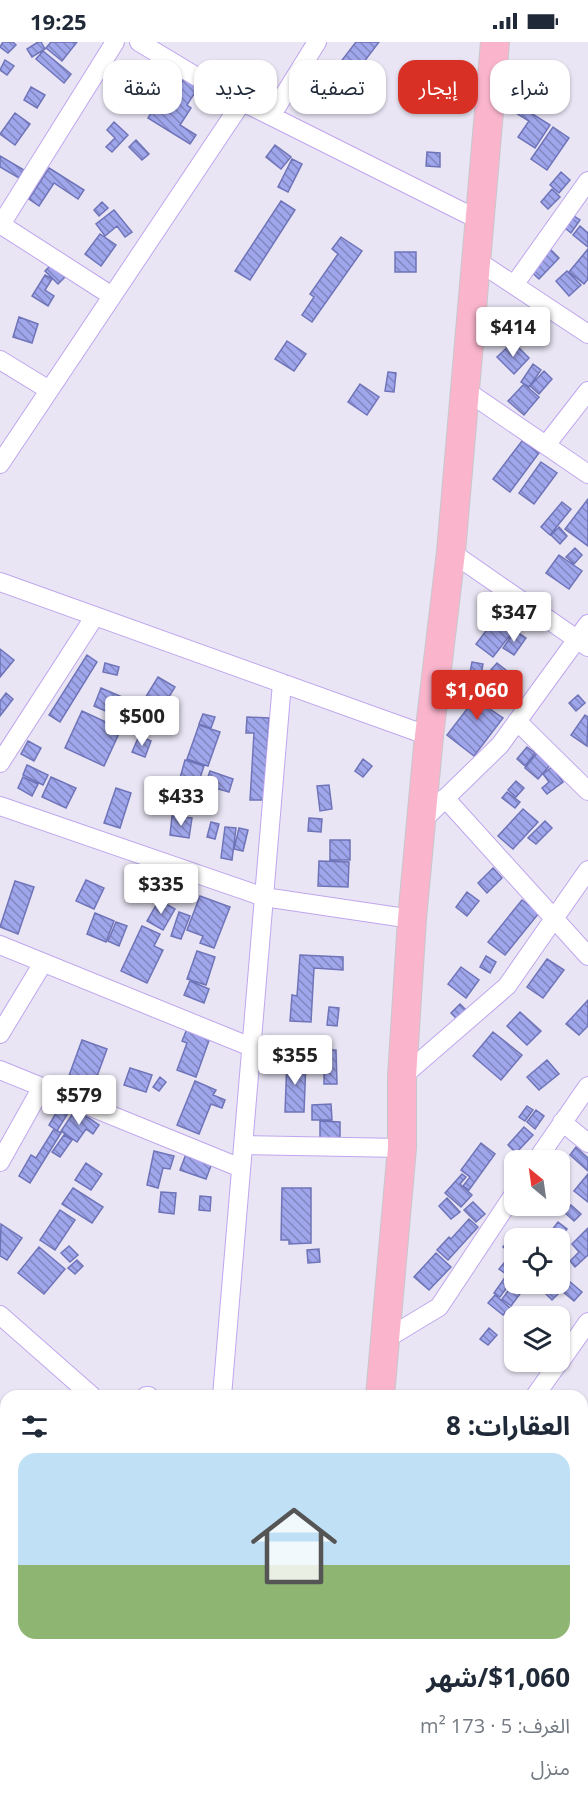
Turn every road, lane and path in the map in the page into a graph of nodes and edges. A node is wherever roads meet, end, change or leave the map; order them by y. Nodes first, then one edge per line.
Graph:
1 (115, 42) edge
2 (139, 42) edge
3 (317, 42) edge
4 (495, 42) edge
5 (194, 75) edge
6 (234, 114) edge
7 (267, 114) edge
8 (271, 116) junction
9 (588, 181) edge
10 (479, 220) junction
11 (0, 225) edge
12 (476, 260) junction
13 (514, 285) junction
14 (112, 296) junction
15 (588, 334) edge
16 (0, 360) edge
17 (49, 390) junction
18 (465, 390) junction
19 (588, 391) edge
20 (546, 445) junction
21 (0, 464) edge
22 (588, 474) edge
23 (451, 552) junction
24 (0, 582) edge
25 (95, 616) junction
26 (588, 624) edge
27 (582, 643) edge
28 (282, 683) junction
29 (517, 721) junction
30 (429, 736) junction
31 (0, 764) edge
32 (588, 791) edge
33 (445, 798) junction
34 (0, 806) edge
35 (421, 822) junction
36 (588, 870) edge
37 (264, 897) junction
38 (412, 919) junction
39 (554, 919) junction
40 (0, 945) edge
41 (588, 956) edge
42 (43, 963) junction
43 (0, 1034) edge
44 (251, 1047) junction
45 (0, 1070) edge
46 (402, 1077) junction
47 (588, 1086) edge
48 (42, 1087) junction
49 (562, 1122) junction
50 (588, 1143) edge
51 (243, 1145) junction
52 (402, 1148) junction
53 (543, 1150) edge
54 (0, 1162) edge
55 (241, 1168) junction
56 (504, 1209) edge
57 (0, 1315) edge
58 (588, 1322) edge
59 (386, 1339) junction
60 (570, 1347) edge
61 (552, 1372) edge
62 (85, 1390) edge
63 (222, 1390) edge
64 (381, 1390) edge
65 (539, 1390) edge

1 - 11 street
2 - 5 street
3 - 8 street
4 - 10 main road
6 - 14 street
7 - 8 street
8 - 10 street
9 - 13 street
10 - 12 main road
11 - 14 street
12 - 13 street
12 - 18 main road
13 - 15 street
14 - 17 street
16 - 17 street
17 - 21 street
18 - 20 street
18 - 23 main road
19 - 20 street
20 - 22 street
23 - 27 street
23 - 30 main road
24 - 25 street
25 - 28 street
25 - 31 street
26 - 27 street
27 - 29 street
28 - 30 street
28 - 37 street
29 - 32 street
29 - 33 street
30 - 35 main road
33 - 35 street
33 - 39 street
34 - 37 street
35 - 38 main road
36 - 39 street
37 - 38 street
37 - 44 street
38 - 46 main road
39 - 41 street
39 - 46 street
40 - 42 street
42 - 43 street
42 - 44 street
44 - 51 street
45 - 48 street
46 - 52 main road
47 - 49 street
48 - 54 street
48 - 55 street
49 - 50 street
49 - 53 street
51 - 52 street
51 - 55 street
52 - 59 main road
55 - 63 street
56 - 59 street
57 - 62 street
58 - 60 street
59 - 64 main road
61 - 65 street

